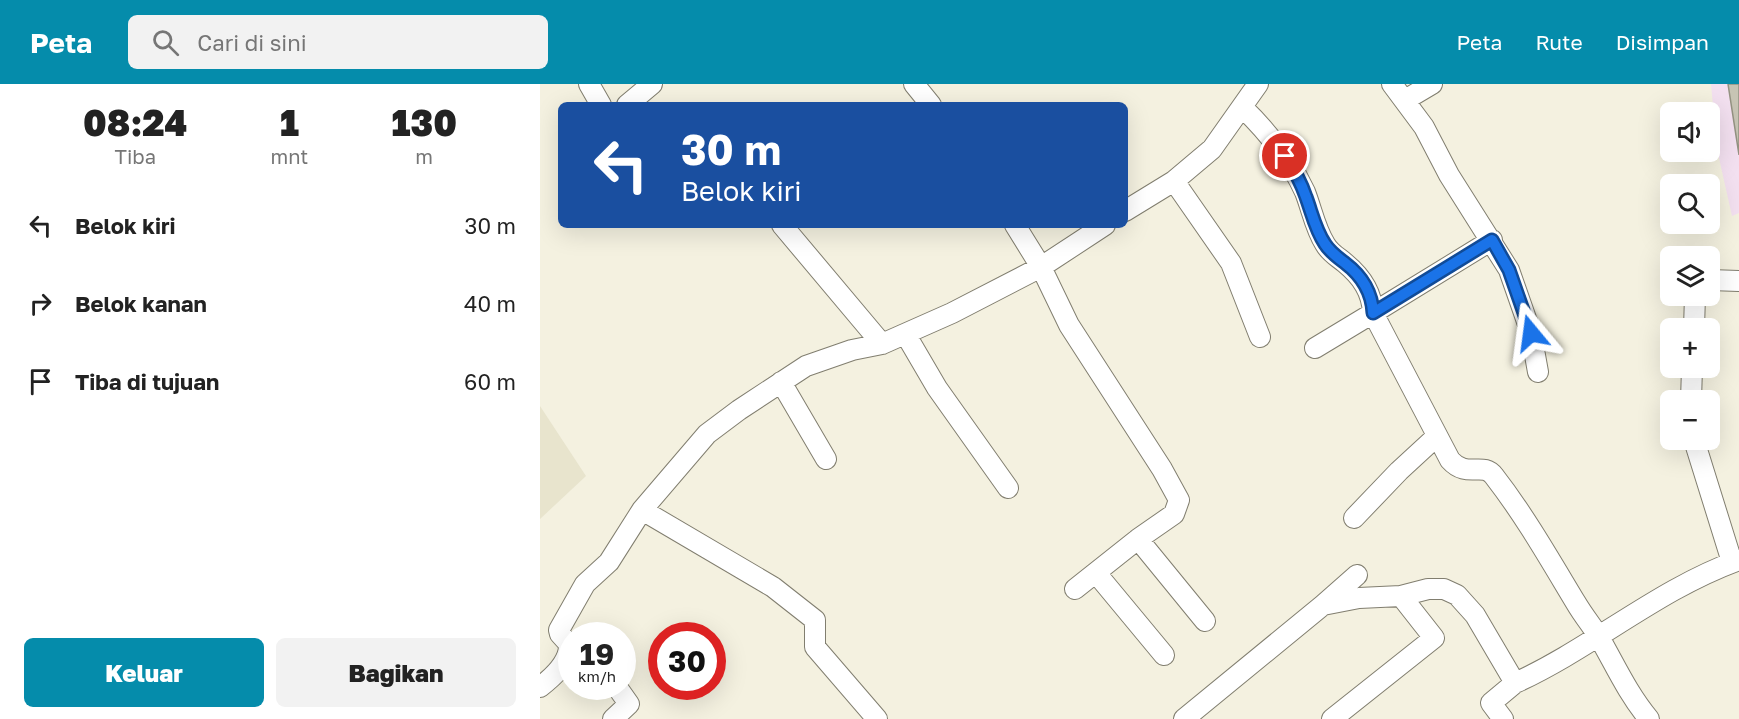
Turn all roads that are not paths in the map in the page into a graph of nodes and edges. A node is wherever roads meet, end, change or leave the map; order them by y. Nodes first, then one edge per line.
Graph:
1 (589, 84) edge
2 (916, 84) edge
3 (1258, 84) edge
4 (1392, 84) edge
5 (1432, 84) edge
6 (1405, 100) junction
7 (599, 102) edge
8 (929, 102) edge
9 (1242, 107) junction
10 (1174, 181) junction
11 (1128, 209) edge
12 (785, 228) edge
13 (1017, 228) edge
14 (1100, 228) edge
15 (1492, 240) junction
16 (1041, 267) junction
17 (1720, 280) edge
18 (1739, 281) edge
19 (1373, 313) junction
20 (906, 335) junction
21 (1260, 337) dead end
22 (882, 344) junction
23 (1315, 348) dead end
24 (1538, 372) dead end
25 (781, 382) junction
26 (1437, 435) junction
27 (1697, 450) edge
28 (826, 459) dead end
29 (1008, 488) dead end
30 (642, 510) junction
31 (1354, 518) dead end
32 (1138, 539) junction
33 (1736, 561) edge
34 (1096, 573) junction
35 (1357, 575) dead end
36 (1075, 589) dead end
37 (1401, 596) junction
38 (1323, 605) junction
39 (1205, 621) dead end
40 (564, 622) edge
41 (1598, 635) junction
42 (1164, 654) dead end
43 (558, 670) edge
44 (1515, 683) junction
45 (540, 687) edge
46 (626, 700) edge
47 (1498, 717) edge
48 (613, 719) edge
49 (878, 719) edge
50 (1184, 719) edge
51 (1332, 719) edge
52 (1650, 719) edge

1 - 7 street
2 - 8 street
3 - 9 street
4 - 6 street
5 - 6 street
6 - 15 street
9 - 10 street
9 - 19 street
10 - 11 street
10 - 21 street
12 - 22 street
13 - 16 street
14 - 16 street
15 - 19 street
15 - 24 street
16 - 20 street
16 - 32 street
17 - 18 street
19 - 23 street
19 - 26 street
20 - 22 street
20 - 29 street
22 - 25 street
25 - 28 street
25 - 30 street
26 - 31 street
26 - 41 street
27 - 33 street
30 - 40 street
30 - 49 street
32 - 34 street
32 - 39 street
33 - 41 street
34 - 36 street
34 - 42 street
35 - 38 street
37 - 38 street
37 - 44 street
37 - 51 street
38 - 50 street
41 - 44 street
41 - 52 street
43 - 45 street
44 - 47 street
46 - 48 street

